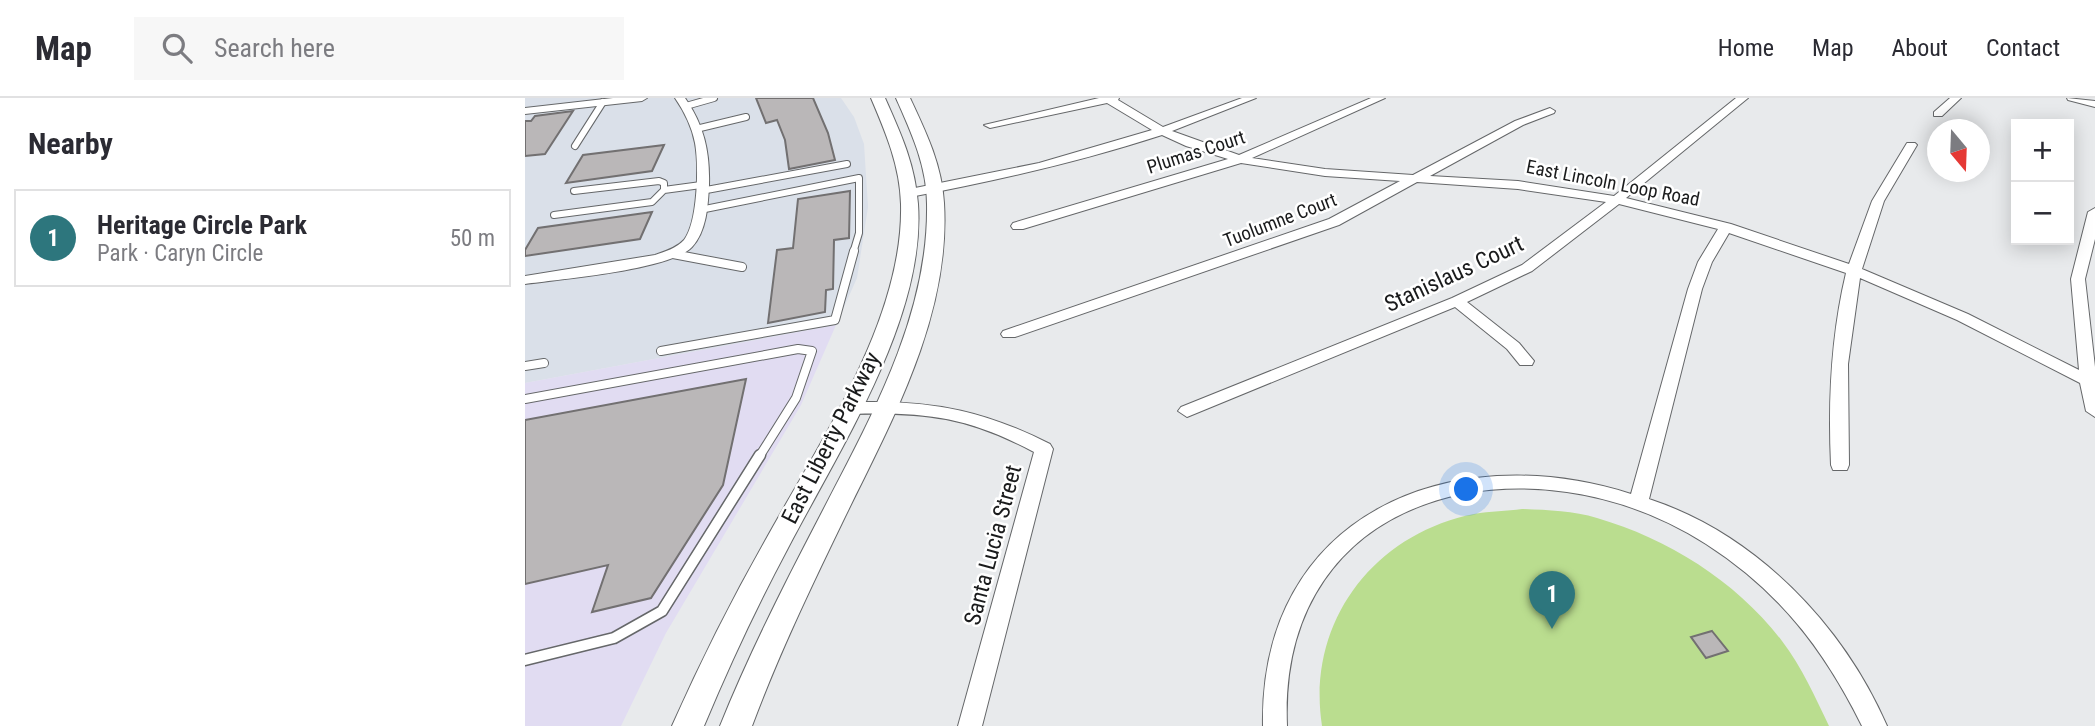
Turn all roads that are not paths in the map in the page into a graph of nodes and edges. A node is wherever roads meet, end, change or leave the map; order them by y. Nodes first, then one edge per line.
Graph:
1 (642, 98) edge
2 (714, 98) edge
3 (878, 98) edge
4 (903, 98) edge
5 (1110, 98) edge
6 (1251, 98) edge
7 (1380, 98) edge
8 (1743, 98) edge
9 (1956, 98) edge
10 (2072, 98) edge
11 (603, 102) junction
12 (683, 102) edge
13 (2095, 104) edge
14 (525, 111) edge
15 (1550, 111) dead end
16 (1938, 114) dead end
17 (746, 117) dead end
18 (990, 125) dead end
19 (696, 129) junction
20 (1164, 132) junction
21 (1911, 145) dead end
22 (575, 146) dead end
23 (1239, 160) junction
24 (847, 164) dead end
25 (1413, 179) junction
26 (701, 188) junction
27 (936, 188) junction
28 (664, 190) junction
29 (574, 191) dead end
30 (910, 193) junction
31 (1614, 200) junction
32 (700, 210) junction
33 (2095, 212) edge
34 (554, 215) dead end
35 (1018, 226) dead end
36 (1726, 227) junction
37 (673, 254) junction
38 (742, 267) dead end
39 (1853, 270) junction
40 (525, 280) edge
41 (1457, 301) junction
42 (1009, 334) dead end
43 (661, 351) dead end
44 (1526, 361) dead end
45 (544, 363) dead end
46 (525, 366) edge
47 (2092, 382) edge
48 (525, 399) edge
49 (886, 407) junction
50 (852, 408) junction
51 (1187, 411) dead end
52 (2095, 411) edge
53 (1840, 465) dead end
54 (1638, 503) junction
55 (525, 660) edge
56 (688, 726) edge
57 (736, 726) edge
58 (970, 726) edge
59 (1275, 726) edge
60 (1875, 726) edge

1 - 11 street
2 - 12 lane
3 - 30 street, East Liberty Parkway
4 - 27 street, East Liberty Parkway
5 - 18 street
5 - 20 street, East Lincoln Loop Road
6 - 20 street
7 - 23 street, Plumas Court
8 - 31 street, Stanislaus Court
9 - 16 street
10 - 13 street
11 - 14 street
11 - 22 lane
12 - 19 street
15 - 25 street, Tuolumne Court
17 - 19 lane
19 - 26 street
20 - 23 street, East Lincoln Loop Road
20 - 27 street
21 - 39 street
23 - 25 street, East Lincoln Loop Road
23 - 35 street, Plumas Court
24 - 26 lane
25 - 31 street, East Lincoln Loop Road
25 - 42 street, Tuolumne Court
26 - 28 lane
26 - 32 street
27 - 30 street
27 - 49 street, East Liberty Parkway
28 - 29 lane
28 - 34 lane
30 - 50 street, East Liberty Parkway
31 - 36 street, East Lincoln Loop Road
31 - 41 street, Stanislaus Court
32 - 37 street
32 - 43 lane
33 - 47 street
36 - 39 street, East Lincoln Loop Road
36 - 54 street
37 - 38 lane
37 - 40 street
39 - 47 street, East Lincoln Loop Road
39 - 53 street
41 - 44 street
41 - 51 street, Stanislaus Court
45 - 46 lane
47 - 52 street
48 - 55 lane
49 - 50 street, Santa Lucia Street
49 - 57 street, East Liberty Parkway
49 - 58 street, Santa Lucia Street
50 - 56 street, East Liberty Parkway
54 - 59 street
54 - 60 street

